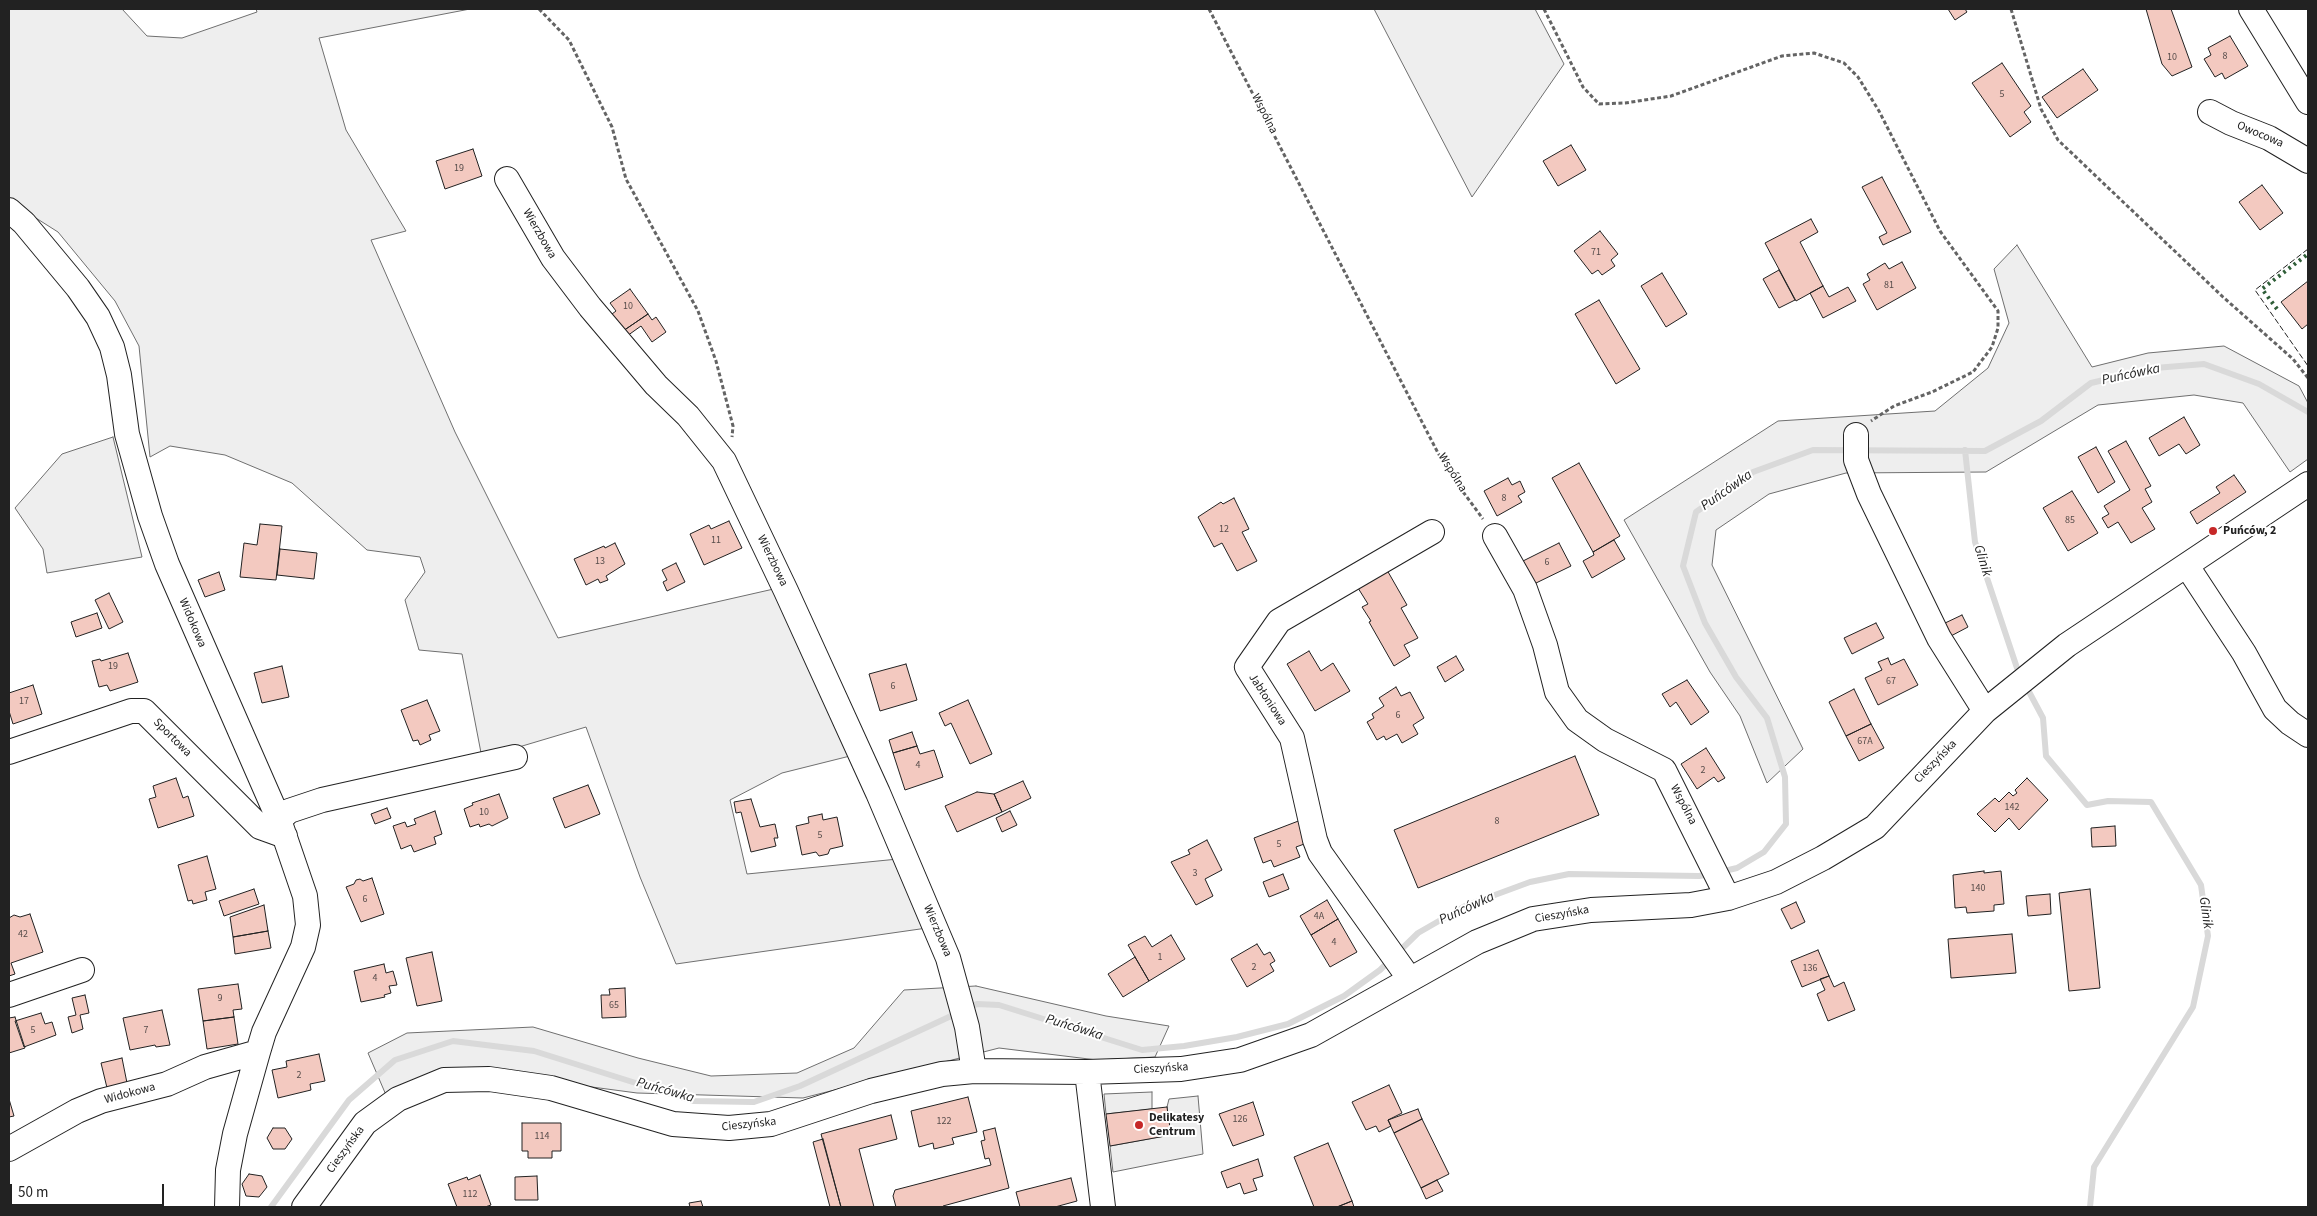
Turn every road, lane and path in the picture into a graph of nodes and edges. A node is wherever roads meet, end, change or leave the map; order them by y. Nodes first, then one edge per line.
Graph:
1 (539, 9) edge
2 (1209, 9) edge
3 (1544, 9) edge
4 (2011, 9) edge
5 (2251, 9) edge
6 (2308, 102) edge
7 (2210, 112) dead end
8 (2308, 161) edge
9 (507, 179) dead end
10 (9, 210) edge
11 (2308, 378) edge
12 (1856, 435) joint
13 (731, 475) junction
14 (2308, 484) edge
15 (1432, 532) dead end
16 (1495, 536) joint
17 (2187, 566) junction
18 (1985, 711) junction
19 (2308, 735) edge
20 (9, 752) edge
21 (515, 757) dead end
22 (282, 828) junction
23 (1726, 892) junction
24 (82, 970) dead end
25 (1404, 971) junction
26 (9, 995) edge
27 (258, 1052) junction
28 (974, 1071) junction
29 (1087, 1072) junction
30 (9, 1149) edge
31 (227, 1207) edge
32 (304, 1207) edge
33 (1103, 1207) edge

1 - 13 path
2 - 16 path, Wspólna
3 - 12 path
4 - 11 path
5 - 6 street
7 - 8 street, Owocowa
9 - 13 street, Wierzbowa
10 - 22 street, Widokowa
12 - 18 street
13 - 28 street, Wierzbowa
14 - 17 street, Cieszyńska
15 - 25 street, Jabłoniowa
16 - 23 street, Wspólna
17 - 18 street, Cieszyńska
17 - 19 street
18 - 23 street, Cieszyńska
20 - 22 street, Sportowa
21 - 22 street
22 - 27 street, Widokowa
23 - 25 street, Cieszyńska
24 - 26 street
25 - 29 street, Cieszyńska
27 - 30 street, Widokowa
27 - 31 street, Widokowa
28 - 29 street, Cieszyńska
28 - 32 street, Cieszyńska
29 - 33 street

